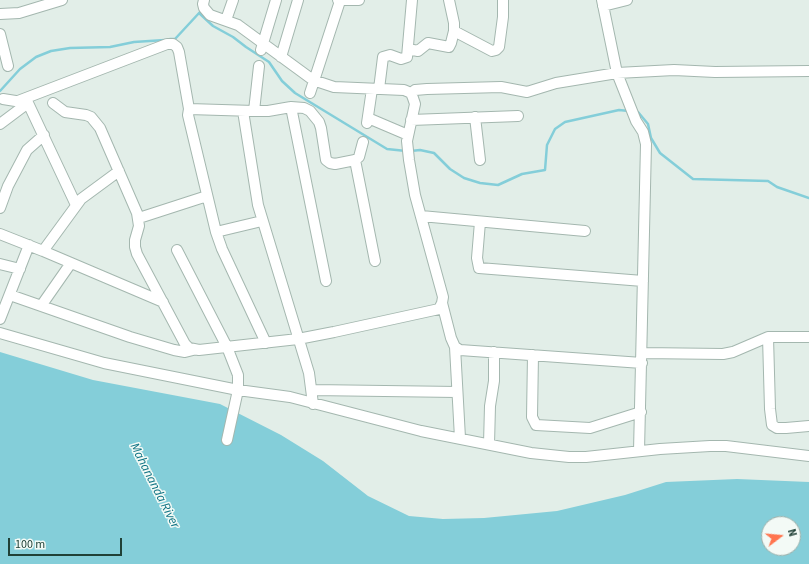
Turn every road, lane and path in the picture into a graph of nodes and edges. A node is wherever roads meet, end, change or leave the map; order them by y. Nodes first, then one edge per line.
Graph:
1 (62, 0) edge
2 (204, 0) edge
3 (232, 0) edge
4 (276, 0) edge
5 (298, 0) edge
6 (339, 0) edge
7 (359, 0) edge
8 (412, 0) edge
9 (449, 0) edge
10 (503, 0) edge
11 (627, 0) edge
12 (48, 2) edge
13 (602, 3) edge
14 (0, 14) edge
15 (226, 20) junction
16 (454, 31) junction
17 (0, 34) edge
18 (262, 46) junction
19 (408, 49) junction
20 (281, 57) junction
21 (8, 66) dead end
22 (258, 66) dead end
23 (809, 71) edge
24 (617, 73) junction
25 (313, 80) junction
26 (376, 89) junction
27 (310, 93) dead end
28 (410, 94) junction
29 (3, 99) dead end
30 (23, 102) junction
31 (53, 103) dead end
32 (291, 107) junction
33 (189, 110) junction
34 (243, 111) junction
35 (254, 111) junction
36 (518, 116) dead end
37 (475, 117) junction
38 (411, 120) junction
39 (0, 124) edge
40 (44, 135) junction
41 (407, 138) junction
42 (363, 142) dead end
43 (355, 160) junction
44 (480, 160) dead end
45 (119, 171) junction
46 (207, 196) junction
47 (76, 205) junction
48 (0, 208) edge
49 (421, 216) junction
50 (139, 218) junction
51 (262, 221) junction
52 (480, 222) junction
53 (585, 231) dead end
54 (216, 232) junction
55 (0, 234) edge
56 (29, 245) junction
57 (177, 250) dead end
58 (43, 251) junction
59 (375, 261) dead end
60 (71, 263) junction
61 (0, 264) edge
62 (20, 269) junction
63 (326, 281) dead end
64 (643, 281) junction
65 (10, 295) junction
66 (163, 302) junction
67 (442, 304) junction
68 (41, 306) junction
69 (0, 319) edge
70 (0, 333) edge
71 (768, 337) junction
72 (809, 337) edge
73 (298, 339) junction
74 (266, 343) junction
75 (227, 347) junction
76 (455, 347) junction
77 (193, 350) junction
78 (494, 352) junction
79 (533, 354) junction
80 (642, 358) junction
81 (238, 390) junction
82 (312, 390) junction
83 (457, 392) junction
84 (313, 404) junction
85 (641, 412) junction
86 (809, 426) edge
87 (460, 438) junction
88 (227, 440) dead end
89 (489, 444) junction
90 (639, 451) junction
91 (809, 456) edge

1 - 12 street
2 - 15 street
3 - 15 street
4 - 18 street
5 - 20 street
6 - 7 street
6 - 25 street
8 - 19 street
9 - 16 street
10 - 16 street
11 - 13 street
12 - 14 street
13 - 24 street
15 - 18 street
16 - 19 street
17 - 21 street
18 - 20 street
19 - 26 street
20 - 25 street
22 - 35 street
23 - 24 street
24 - 28 street
24 - 64 street
25 - 26 street
25 - 27 street
26 - 28 street
26 - 41 street
28 - 38 street
29 - 30 street
30 - 33 street
30 - 39 street
30 - 40 street
31 - 45 street
32 - 35 street
32 - 43 street
32 - 63 street
33 - 34 street
33 - 46 street
34 - 35 street
34 - 51 street
36 - 37 street
37 - 38 street
37 - 44 street
38 - 41 street
40 - 47 street
40 - 48 street
41 - 49 street
42 - 43 street
43 - 59 street
45 - 47 street
45 - 50 street
46 - 50 street
46 - 54 street
47 - 58 street
49 - 52 street
49 - 67 street
50 - 66 street
51 - 54 street
51 - 73 street
52 - 53 street
52 - 64 street
54 - 74 street
55 - 56 street
56 - 58 street
56 - 62 street
57 - 75 street
58 - 60 street
60 - 66 street
60 - 68 street
61 - 62 street
62 - 65 street
64 - 80 street
65 - 68 street
65 - 69 street
66 - 77 street
67 - 73 street
67 - 76 street
68 - 77 street
70 - 81 street
71 - 72 street
71 - 80 street
71 - 86 street
73 - 74 street
73 - 82 street
74 - 75 street
75 - 77 street
75 - 81 street
76 - 78 street
76 - 83 street
78 - 79 street
78 - 89 street
79 - 80 street
79 - 85 street
80 - 85 street
81 - 84 street
81 - 88 street
82 - 83 street
82 - 84 street
83 - 87 street
84 - 87 street
85 - 90 street
87 - 89 street
89 - 90 street
90 - 91 street

